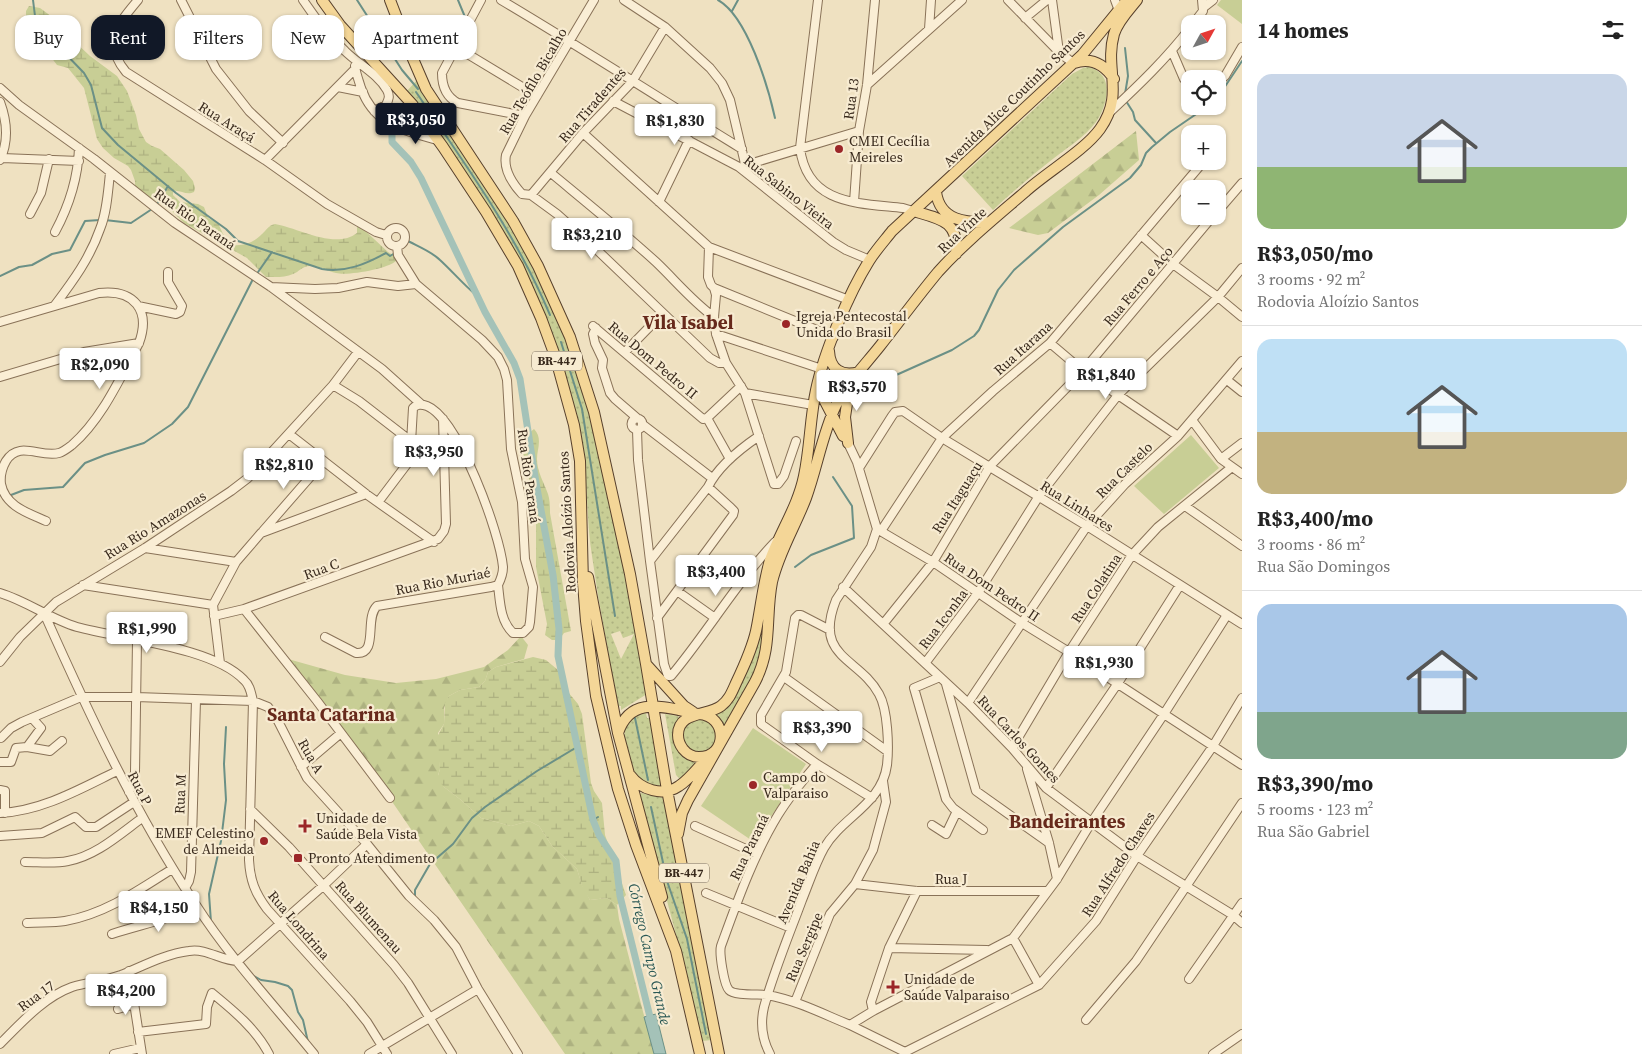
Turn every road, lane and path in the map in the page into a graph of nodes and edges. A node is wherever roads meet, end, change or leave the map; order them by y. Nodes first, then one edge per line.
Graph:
1 (138, 0) edge
2 (181, 0) edge
3 (303, 0) edge
4 (322, 0) edge
5 (390, 0) edge
6 (481, 0) edge
7 (501, 0) edge
8 (594, 0) edge
9 (624, 0) edge
10 (818, 0) edge
11 (875, 0) edge
12 (930, 0) edge
13 (962, 0) edge
14 (1008, 0) edge
15 (1047, 0) edge
16 (1052, 0) edge
17 (1114, 0) edge
18 (1127, 0) edge
19 (1137, 0) edge
20 (1213, 0) edge
21 (1203, 4) edge
22 (1119, 11) junction
23 (473, 15) edge
24 (1025, 18) junction
25 (665, 27) junction
26 (929, 29) junction
27 (1181, 40) edge
28 (570, 41) junction
29 (1242, 46) edge
30 (1172, 51) junction
31 (1060, 53) junction
32 (354, 59) edge
33 (354, 60) edge
34 (355, 60) edge
35 (449, 60) edge
36 (477, 60) edge
37 (1072, 64) junction
38 (355, 69) junction
39 (1181, 72) edge
40 (1226, 74) edge
41 (1114, 79) junction
42 (632, 82) junction
43 (867, 85) junction
44 (338, 87) junction
45 (0, 88) edge
46 (363, 92) junction
47 (538, 96) junction
48 (613, 100) junction
49 (0, 102) edge
50 (374, 111) junction
51 (1110, 112) junction
52 (525, 116) junction
53 (859, 131) junction
54 (583, 133) junction
55 (437, 140) junction
56 (689, 140) junction
57 (283, 143) junction
58 (79, 148) junction
59 (800, 148) junction
60 (742, 149) junction
61 (1, 159) edge
62 (49, 159) junction
63 (265, 160) junction
64 (79, 161) junction
65 (746, 168) junction
66 (1196, 170) edge
67 (110, 173) junction
68 (551, 173) junction
69 (1242, 183) edge
70 (936, 192) junction
71 (531, 195) junction
72 (659, 202) junction
73 (854, 202) junction
74 (1226, 202) edge
75 (914, 211) junction
76 (30, 214) dead end
77 (990, 222) junction
78 (1205, 225) edge
79 (54, 232) dead end
80 (386, 235) junction
81 (1141, 235) junction
82 (397, 246) junction
83 (709, 248) junction
84 (956, 254) junction
85 (870, 260) junction
86 (1172, 264) junction
87 (1242, 268) edge
88 (168, 272) dead end
89 (416, 284) junction
90 (271, 287) junction
91 (714, 288) junction
92 (1218, 297) junction
93 (848, 300) junction
94 (55, 305) junction
95 (138, 306) junction
96 (664, 313) junction
97 (714, 317) junction
98 (1242, 317) edge
99 (0, 322) edge
100 (716, 334) junction
101 (834, 337) junction
102 (139, 343) junction
103 (1050, 343) junction
104 (828, 350) junction
105 (358, 352) junction
106 (625, 352) junction
107 (1242, 361) edge
108 (726, 363) junction
109 (822, 369) junction
110 (1084, 372) junction
111 (856, 375) junction
112 (0, 378) edge
113 (1227, 380) junction
114 (333, 385) junction
115 (817, 386) junction
116 (743, 389) junction
117 (1242, 392) edge
118 (1118, 395) junction
119 (420, 404) junction
120 (813, 405) junction
121 (832, 414) junction
122 (707, 418) junction
123 (444, 419) junction
124 (1192, 420) junction
125 (638, 424) junction
126 (289, 434) junction
127 (758, 436) junction
128 (1178, 436) junction
129 (942, 438) junction
130 (796, 441) dead end
131 (822, 441) junction
132 (412, 442) junction
133 (848, 443) junction
134 (1242, 443) edge
135 (730, 459) junction
136 (1221, 459) junction
137 (324, 461) junction
138 (990, 466) junction
139 (860, 468) junction
140 (1232, 468) junction
141 (1242, 474) edge
142 (712, 478) junction
143 (708, 486) junction
144 (366, 494) junction
145 (1039, 496) junction
146 (378, 501) junction
147 (1185, 506) junction
148 (46, 521) dead end
149 (1087, 526) junction
150 (879, 530) junction
151 (261, 533) junction
152 (778, 539) junction
153 (434, 542) junction
154 (582, 546) junction
155 (1242, 546) edge
156 (145, 548) junction
157 (1132, 555) junction
158 (650, 561) junction
159 (236, 562) junction
160 (932, 562) junction
161 (83, 584) junction
162 (498, 585) junction
163 (1180, 585) junction
164 (843, 587) junction
165 (677, 591) junction
166 (0, 593) edge
167 (978, 593) junction
168 (213, 605) junction
169 (244, 610) junction
170 (44, 613) junction
171 (1227, 615) junction
172 (214, 616) junction
173 (657, 618) junction
174 (715, 618) junction
175 (884, 623) junction
176 (1022, 623) junction
177 (1242, 624) edge
178 (830, 630) junction
179 (325, 637) dead end
180 (137, 641) junction
181 (1069, 652) junction
182 (0, 662) edge
183 (926, 662) junction
184 (220, 663) junction
185 (646, 664) junction
186 (784, 677) junction
187 (943, 680) junction
188 (1118, 683) junction
189 (81, 697) junction
190 (136, 697) junction
191 (1242, 698) edge
192 (196, 700) junction
193 (252, 701) junction
194 (968, 703) junction
195 (653, 706) junction
196 (699, 714) junction
197 (1164, 714) junction
198 (32, 718) junction
199 (341, 733) junction
200 (618, 733) junction
201 (1, 738) dead end
202 (62, 741) dead end
203 (1213, 746) junction
204 (27, 747) junction
205 (1012, 748) junction
206 (716, 749) junction
207 (887, 751) junction
208 (0, 762) edge
209 (818, 764) junction
210 (1242, 765) edge
211 (301, 767) junction
212 (1027, 767) junction
213 (117, 771) junction
214 (628, 772) junction
215 (883, 781) junction
216 (1046, 788) junction
217 (0, 790) edge
218 (667, 790) junction
219 (877, 791) junction
220 (129, 792) junction
221 (886, 795) junction
222 (390, 798) dead end
223 (872, 798) junction
224 (134, 802) junction
225 (1242, 803) edge
226 (250, 809) junction
227 (957, 811) junction
228 (2, 813) edge
229 (142, 818) junction
230 (1092, 823) junction
231 (932, 825) dead end
232 (696, 826) dead end
233 (982, 830) dead end
234 (0, 836) edge
235 (677, 841) junction
236 (1049, 843) junction
237 (367, 844) junction
238 (757, 854) junction
239 (1137, 856) junction
240 (24, 862) dead end
241 (172, 869) junction
242 (1057, 879) junction
243 (855, 884) junction
244 (324, 886) junction
245 (1185, 887) junction
246 (185, 888) junction
247 (917, 891) junction
248 (1048, 891) junction
249 (706, 893) dead end
250 (1242, 903) edge
251 (736, 906) junction
252 (197, 907) junction
253 (1234, 915) junction
254 (27, 923) dead end
255 (1242, 923) edge
256 (281, 924) junction
257 (791, 928) junction
258 (112, 934) dead end
259 (1013, 938) junction
260 (889, 948) junction
261 (988, 950) junction
262 (676, 951) junction
263 (238, 961) junction
264 (129, 971) junction
265 (1189, 979) dead end
266 (1039, 985) junction
267 (478, 989) junction
268 (767, 995) junction
269 (795, 1002) junction
270 (135, 1004) junction
271 (118, 1009) dead end
272 (873, 1011) junction
273 (430, 1016) junction
274 (1086, 1020) dead end
275 (850, 1025) junction
276 (138, 1032) junction
277 (1242, 1034) edge
278 (0, 1044) edge
279 (382, 1046) junction
280 (141, 1051) edge
281 (127, 1052) edge
282 (114, 1054) edge
283 (269, 1054) edge
284 (314, 1054) edge
285 (369, 1054) edge
286 (386, 1054) edge
287 (452, 1054) edge
288 (518, 1054) edge
289 (700, 1054) edge
290 (719, 1054) edge
291 (770, 1054) edge
292 (1214, 1054) edge

1 - 63 street, Rua Araçá
2 - 57 street
3 - 32 street
4 - 55 main road, Rodovia Aloízio Santos / BR-447
5 - 185 main road, BR-447
6 - 23 street
7 - 28 street
8 - 28 street, Rua Teófilo Bicalho
9 - 25 street
10 - 59 street
11 - 43 street, Rua 13
12 - 26 street
13 - 26 street
14 - 24 street
15 - 24 street
16 - 31 street
17 - 22 street
18 - 22 main road, Avenida Alice Coutinho Santos
19 - 41 main road, Rua Vinte
20 - 21 street
22 - 37 main road, Avenida Alice Coutinho Santos
24 - 31 street
25 - 42 street, Rua Tiradentes
25 - 60 street
26 - 43 street
27 - 30 street
28 - 42 street
28 - 47 street, Rua Teófilo Bicalho
29 - 40 street
30 - 39 street
30 - 51 street
31 - 37 street
33 - 38 street
34 - 50 street
35 - 52 street
36 - 47 street
37 - 41 main road
37 - 70 main road, Avenida Alice Coutinho Santos
38 - 44 street
38 - 46 street
41 - 51 main road, Rua Vinte
42 - 48 street, Rua Tiradentes
42 - 60 street
43 - 53 street, Rua 13
44 - 46 street
44 - 57 street
45 - 58 street, Rua Rio Paraná
46 - 50 street
47 - 52 street, Rua Teófilo Bicalho
48 - 54 street, Rua Tiradentes
48 - 56 street, Rua Sabino Vieira
49 - 61 street
50 - 55 street
51 - 77 main road, Rua Vinte
52 - 71 street, Rua Teófilo Bicalho
53 - 59 street
53 - 73 street, Rua 13
54 - 68 street, Rua Tiradentes
54 - 72 street
55 - 154 main road, Rodovia Aloízio Santos / BR-447
56 - 65 street, Rua Sabino Vieira
56 - 72 street
57 - 63 street
58 - 64 street
58 - 67 street, Rua Rio Paraná
59 - 65 street
59 - 73 street
60 - 65 street
61 - 62 street
62 - 64 street
62 - 76 street
63 - 80 street, Rua Araçá
64 - 79 street
65 - 85 street, Rua Sabino Vieira
66 - 81 street, Rua Itarana
67 - 90 street, Rua Rio Paraná
67 - 94 street
68 - 71 street, Rua Tiradentes
68 - 97 street
69 - 74 street
70 - 75 main road, Avenida Alice Coutinho Santos
70 - 77 main road
71 - 96 street
72 - 83 street
73 - 75 street
75 - 84 main road
75 - 85 main road, Avenida Alice Coutinho Santos
77 - 84 main road, Rua Vinte
78 - 86 street, Rua Ferro e Aço
80 - 82 street
80 - 82 street
81 - 86 street
81 - 103 street, Rua Itarana
82 - 89 street, Rua Rio Paraná
83 - 91 street
83 - 93 street
84 - 111 main road, Rua Vinte
85 - 93 main road, Avenida Alice Coutinho Santos
86 - 92 street
86 - 110 street, Rua Ferro e Aço
87 - 92 street, Rua Iconha
88 - 95 street
89 - 90 street
89 - 162 street, Rua Rio Paraná
90 - 105 street, Rua Rio Paraná
91 - 97 street
91 - 101 street
92 - 98 street
92 - 118 street, Rua Iconha
93 - 101 main road, Avenida Alice Coutinho Santos
94 - 95 street
94 - 99 street
95 - 102 street
96 - 106 street
96 - 108 street
97 - 100 street
100 - 108 street
100 - 109 street
101 - 104 main road, Avenida Alice Coutinho Santos
102 - 112 street
102 - 148 street
103 - 110 street
103 - 129 street, Rua Itarana
104 - 109 main road, Avenida Alice Coutinho Santos
104 - 111 main road
105 - 114 street, Rua Rio Amazonas
105 - 119 street, Rua Rio Muriaé
106 - 122 street, Rua Dom Pedro II
106 - 125 street, Rua Dom Pedro II
107 - 113 street, Rua Castelo
108 - 116 street
109 - 115 main road, Avenida Alice Coutinho Santos
110 - 118 street
110 - 138 street, Rua Itaguaçu
111 - 121 main road, Rua Vinte
111 - 133 main road
113 - 117 street
113 - 124 street, Rua Castelo
114 - 126 street, Rua Rio Amazonas
114 - 132 street
115 - 120 main road, Avenida Alice Coutinho Santos
115 - 121 main road
116 - 120 street
116 - 122 street
116 - 127 street
118 - 128 street
118 - 145 street, Rua Iconha
119 - 123 street, Rua Rio Muriaé
119 - 132 street
120 - 152 main road, Avenida Alice Coutinho Santos
121 - 131 main road, Rua Vinte
121 - 133 main road
122 - 135 street
123 - 153 street
123 - 162 street, Rua Rio Muriaé
124 - 128 street, Rua Castelo
124 - 136 street
125 - 142 street
125 - 158 street
126 - 137 street
126 - 156 street, Rua Rio Amazonas
127 - 130 street
127 - 135 street
128 - 149 street, Rua Castelo
129 - 138 street, Rua Linhares
129 - 139 street, Rua Linhares
129 - 150 street, Rua Itarana
131 - 133 main road
131 - 206 main road, Rua Vinte
132 - 146 street
133 - 139 street
134 - 136 street
135 - 142 street
136 - 140 street
137 - 144 street
137 - 151 street
138 - 145 street, Rua Linhares
138 - 160 street, Rua Itaguaçu
139 - 150 street
140 - 141 street
140 - 147 street, Rua Colatina
142 - 143 street
143 - 158 street
143 - 165 street
144 - 146 street
144 - 151 street
145 - 149 street, Rua Linhares
145 - 167 street, Rua Iconha
146 - 153 street
147 - 155 street
147 - 157 street, Rua Colatina
149 - 157 street, Rua Linhares
149 - 176 street, Rua Castelo
150 - 160 street, Rua Dom Pedro II
150 - 164 street
151 - 159 street
152 - 174 street
152 - 196 main road, Avenida Alice Coutinho Santos
153 - 169 street, Rua C
154 - 200 main road
154 - 262 main road, Rodovia Aloízio Santos / BR-447
156 - 159 street
156 - 161 street, Rua Rio Amazonas
157 - 163 street, Rua Linhares
157 - 181 street, Rua Colatina
158 - 173 street
159 - 168 street
160 - 167 street, Rua Dom Pedro II
160 - 175 street, Rua Itaguaçu
161 - 168 street
161 - 170 street, Rua Rio Amazonas
162 - 179 street, Rua Rio Muriaé
163 - 171 street, Rua Linhares
163 - 188 street
164 - 175 street, Rua Carlos Gomes
164 - 178 street
165 - 173 street
165 - 174 street
166 - 170 street
167 - 176 street, Rua Dom Pedro II
167 - 183 street, Rua Iconha
168 - 172 street
169 - 172 street, Rua C
169 - 199 street
170 - 180 street
170 - 182 street, Rua Rio Amazonas
170 - 189 street, Rua P
171 - 177 street, Rua Linhares
171 - 197 street
172 - 184 street
173 - 174 street
175 - 183 street, Rua Carlos Gomes
176 - 181 street, Rua Dom Pedro II
176 - 194 street, Rua Castelo
178 - 186 street
178 - 207 street, Avenida Bahia
180 - 184 street
180 - 190 street
181 - 188 street, Rua Dom Pedro II
181 - 205 street, Rua Colatina
183 - 187 street, Rua Carlos Gomes
184 - 193 street
185 - 195 main road, BR-447
185 - 196 main road
186 - 207 street
186 - 209 street
187 - 194 street, Rua Carlos Gomes
187 - 227 street
187 - 236 street
188 - 197 street, Rua Dom Pedro II
188 - 216 street
189 - 190 street
189 - 198 street
189 - 213 street, Rua P
190 - 192 street
190 - 220 street
191 - 203 street, Rua Alfredo Chaves
192 - 193 street
192 - 246 street, Rua M
193 - 211 street, Rua A
193 - 226 street, Rua Londrina
194 - 205 street, Rua Carlos Gomes
195 - 196 main road
195 - 200 main road
195 - 218 main road, BR-447
196 - 206 main road
196 - 206 main road
197 - 203 street, Rua Dom Pedro II
197 - 230 street
198 - 201 street
198 - 204 street
199 - 211 street
199 - 222 street
200 - 214 main road
202 - 204 street
203 - 210 street, Rua Dom Pedro II
203 - 239 street, Rua Alfredo Chaves
204 - 208 street
205 - 212 street, Rua Carlos Gomes
206 - 218 main road
206 - 235 main road
207 - 215 street, Avenida Bahia
209 - 223 street
209 - 238 street, Rua Paraná
211 - 237 street, Rua A
212 - 216 street, Rua Carlos Gomes
212 - 236 street
213 - 220 street, Rua P
213 - 228 street
214 - 218 main road
214 - 262 main road
215 - 219 street, Avenida Bahia
215 - 221 street, Rua Sergipe
216 - 230 street, Rua Carlos Gomes
217 - 228 street
218 - 235 main road, BR-447
219 - 221 street
219 - 223 street, Avenida Bahia
220 - 224 street, Rua P
221 - 243 street, Rua Sergipe
223 - 257 street, Avenida Bahia
224 - 229 street, Rua P
224 - 234 street
225 - 245 street
226 - 244 street, Rua Blumenau
226 - 256 street, Rua Londrina
227 - 231 street
227 - 233 street
229 - 240 street
229 - 241 street, Rua P
230 - 239 street, Rua Carlos Gomes
230 - 242 street
232 - 238 street
235 - 290 main road, BR-447
236 - 242 street
237 - 244 street
237 - 267 street, Rua A
238 - 251 street, Rua Paraná
239 - 245 street, Rua Carlos Gomes
239 - 266 street, Rua Alfredo Chaves
241 - 246 street, Rua P
241 - 254 street
242 - 248 street
243 - 247 street, Rua J
243 - 269 street, Rua Sergipe
244 - 256 street
244 - 273 street, Rua Blumenau
245 - 253 street, Rua Carlos Gomes
245 - 274 street
246 - 252 street, Rua P
247 - 248 street, Rua J
247 - 260 street
248 - 259 street
249 - 251 street
250 - 253 street
251 - 257 street
251 - 268 street, Rua Paraná
252 - 258 street
252 - 263 street, Rua P
253 - 255 street, Rua Carlos Gomes
253 - 265 street
256 - 263 street
256 - 279 street, Rua Londrina
257 - 268 street, Avenida Bahia
259 - 261 street
259 - 266 street
260 - 261 street
260 - 272 street
261 - 272 street
262 - 289 main road, Rodovia Aloízio Santos / BR-447
263 - 264 street, Rua 17
263 - 284 street
264 - 270 street
264 - 278 street, Rua 17
266 - 275 street, Rua Alfredo Chaves
267 - 273 street
267 - 288 street, Rua A
268 - 269 street
268 - 291 street, Avenida Bahia
269 - 275 street
270 - 271 street
270 - 276 street
272 - 275 street
273 - 279 street
273 - 287 street, Rua Blumenau
276 - 280 street
276 - 283 street
277 - 292 street
279 - 285 street
279 - 286 street, Rua Londrina
280 - 281 street
281 - 282 street

